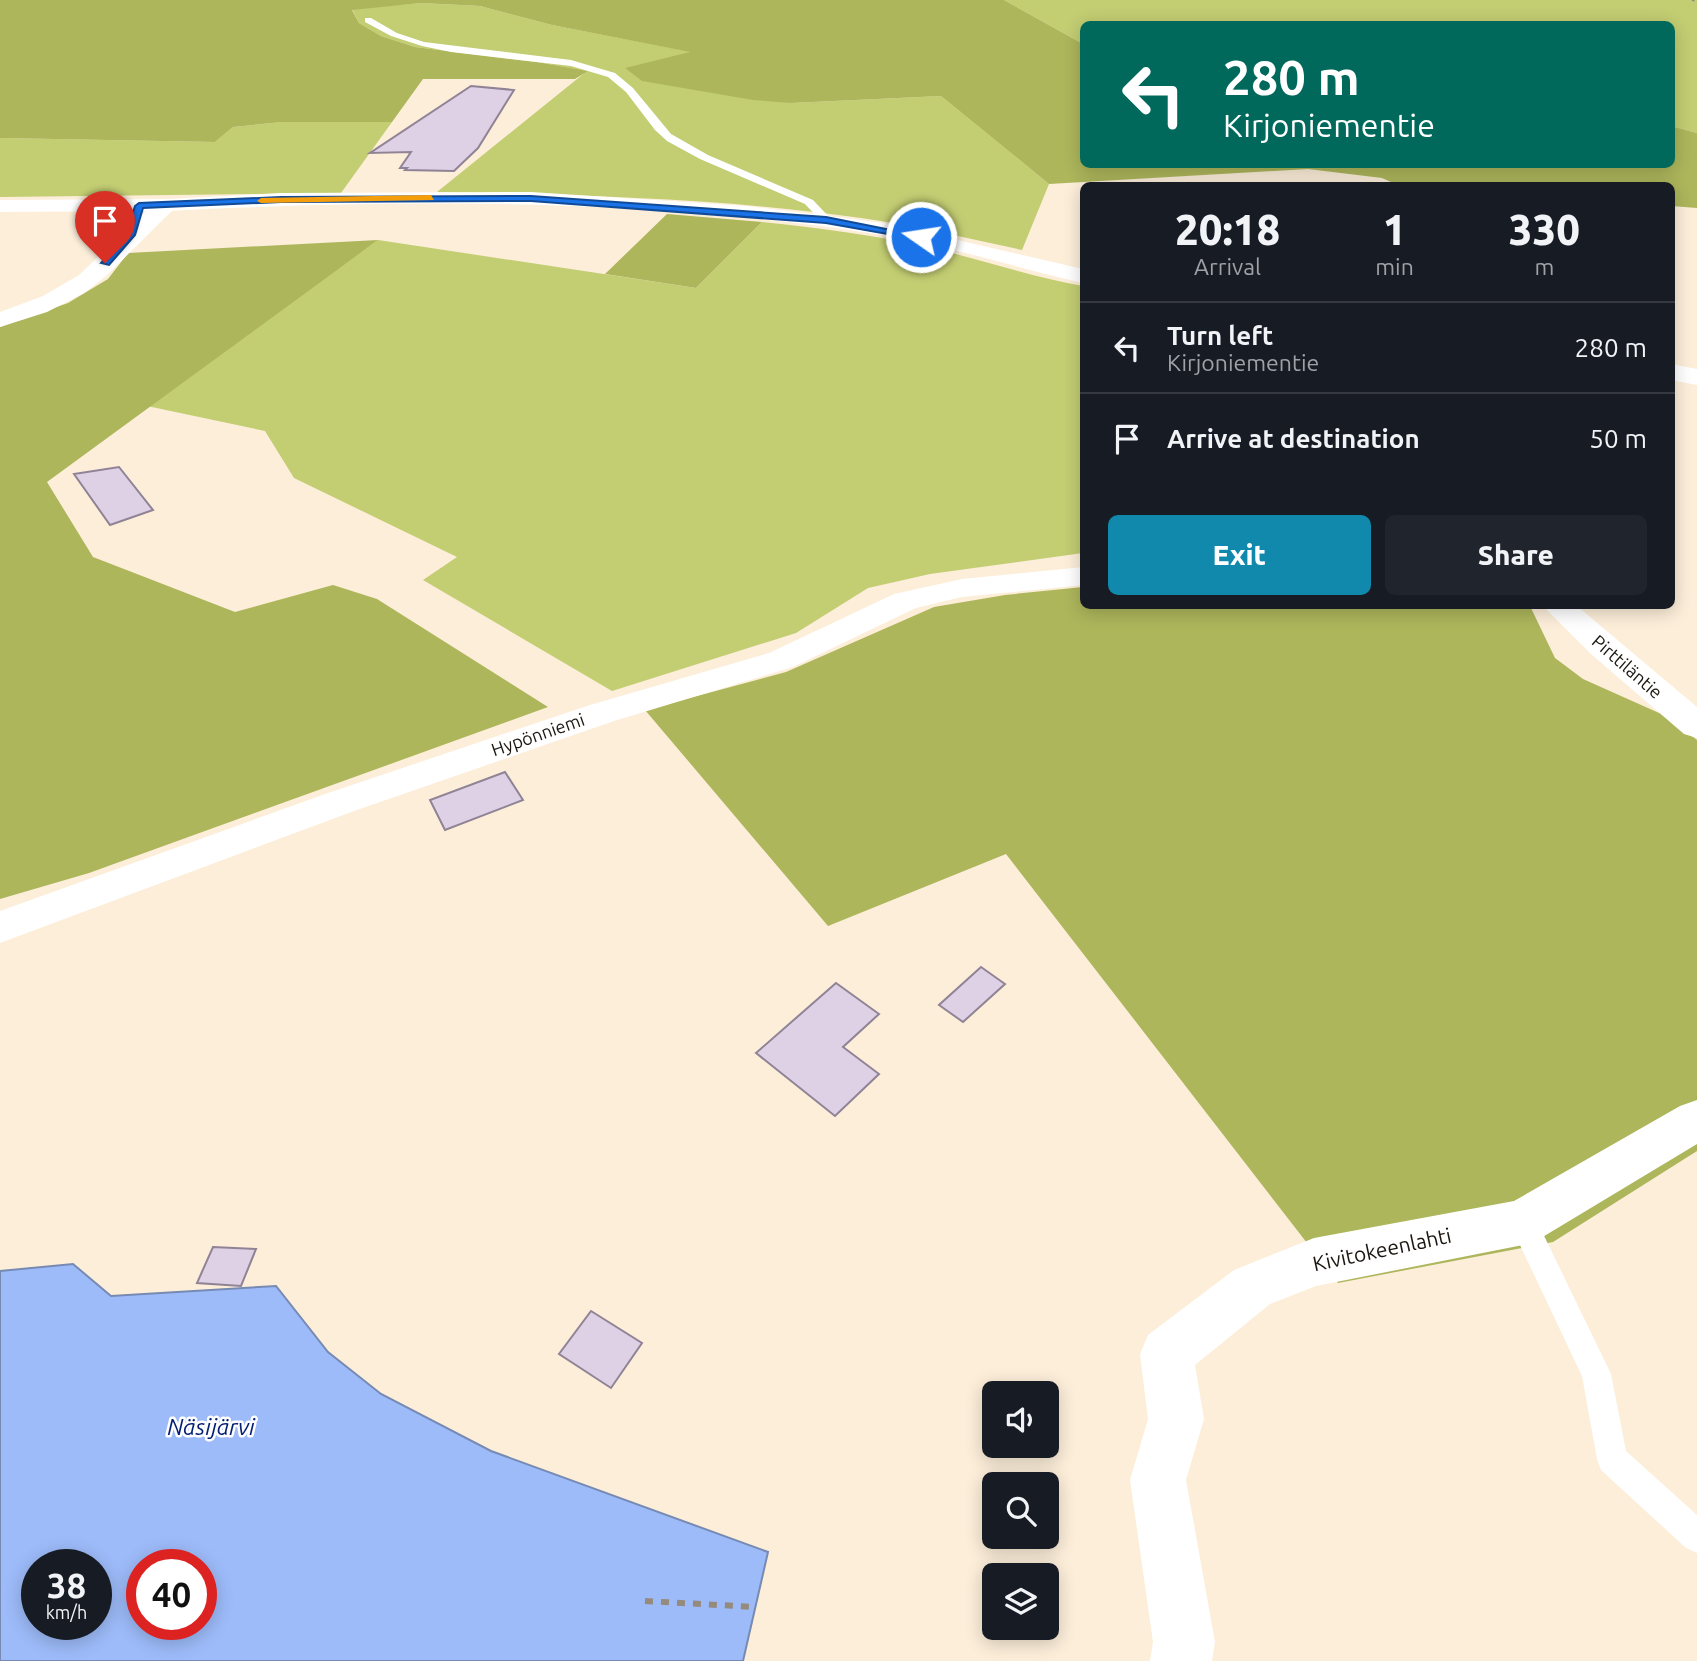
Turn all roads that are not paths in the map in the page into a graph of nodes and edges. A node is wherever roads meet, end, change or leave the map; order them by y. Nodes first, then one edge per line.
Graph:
1 (368, 20) dead end
2 (168, 205) junction
3 (0, 206) edge
4 (139, 206) junction
5 (826, 220) junction
6 (130, 235) junction
7 (1080, 275) edge
8 (0, 320) edge
9 (1675, 373) edge
10 (1697, 377) edge
11 (1080, 576) edge
12 (1562, 609) edge
13 (1697, 726) edge
14 (0, 927) edge
15 (1697, 1120) edge
16 (1523, 1222) junction
17 (1697, 1538) edge
18 (1181, 1661) edge

1 - 5 lane
2 - 4 street
2 - 5 street
2 - 6 street
3 - 4 street
4 - 6 street
5 - 7 street
6 - 8 street
9 - 10 street
11 - 14 street, Hypönniemi
12 - 13 street, Pirttiläntie
15 - 16 street, Kivitokeenlahti
16 - 17 lane
16 - 18 street, Kivitokeenlahti

